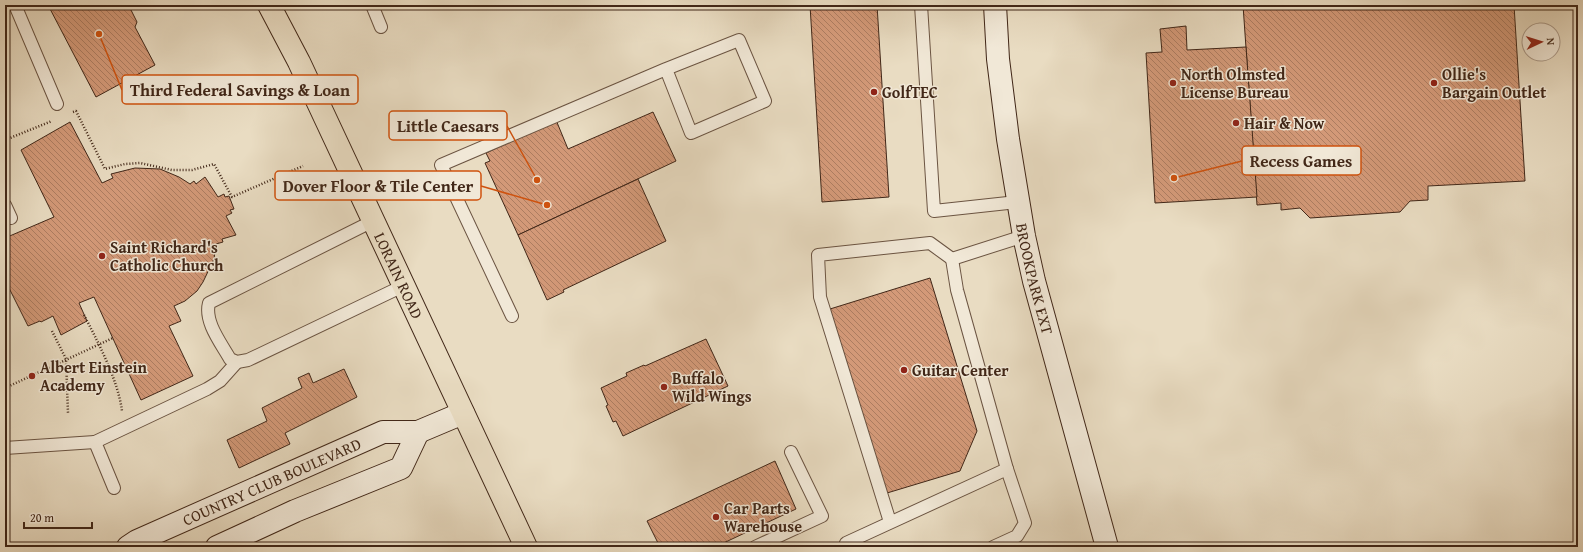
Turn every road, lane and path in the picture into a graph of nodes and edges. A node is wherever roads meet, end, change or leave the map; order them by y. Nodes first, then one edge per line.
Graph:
1 (15, 5) edge
2 (269, 5) edge
3 (372, 5) edge
4 (921, 5) edge
5 (995, 5) edge
6 (381, 27) dead end
7 (666, 69) junction
8 (57, 104) dead end
9 (69, 114) dead end
10 (55, 120) dead end
11 (5, 140) edge
12 (302, 166) dead end
13 (1017, 202) junction
14 (5, 205) edge
15 (11, 218) dead end
16 (373, 221) junction
17 (1024, 236) junction
18 (952, 259) junction
19 (404, 286) junction
20 (84, 315) dead end
21 (512, 316) dead end
22 (52, 330) dead end
23 (113, 338) dead end
24 (99, 344) junction
25 (66, 359) junction
26 (237, 362) junction
27 (5, 388) edge
28 (122, 411) dead end
29 (68, 413) dead end
30 (463, 413) junction
31 (418, 432) junction
32 (95, 442) junction
33 (5, 448) edge
34 (791, 452) dead end
35 (1007, 469) junction
36 (114, 488) dead end
37 (890, 522) junction
38 (128, 547) edge
39 (217, 547) edge
40 (526, 547) edge
41 (755, 547) edge
42 (848, 547) edge
43 (993, 547) edge
44 (1107, 547) edge

1 - 8 lane
2 - 16 main road, LORAIN ROAD
3 - 6 lane
4 - 13 lane
5 - 13 street, BROOKPARK EXT
7 - 7 lane
7 - 21 lane
9 - 12 path
10 - 11 path
13 - 17 street, BROOKPARK EXT
14 - 15 lane
16 - 19 main road, LORAIN ROAD
16 - 26 lane
17 - 18 lane
17 - 44 street, BROOKPARK EXT
18 - 35 lane
18 - 37 lane
19 - 26 lane
19 - 30 main road, LORAIN ROAD
20 - 24 path
22 - 25 path
23 - 24 path
24 - 25 path
24 - 28 path
25 - 27 path
25 - 29 path
26 - 32 lane
30 - 31 street, COUNTRY CLUB BOULEVARD
30 - 40 main road, LORAIN ROAD
31 - 38 street, COUNTRY CLUB BOULEVARD
31 - 39 street
32 - 33 lane
32 - 36 lane
34 - 41 lane
35 - 37 lane
35 - 43 lane
37 - 42 lane

